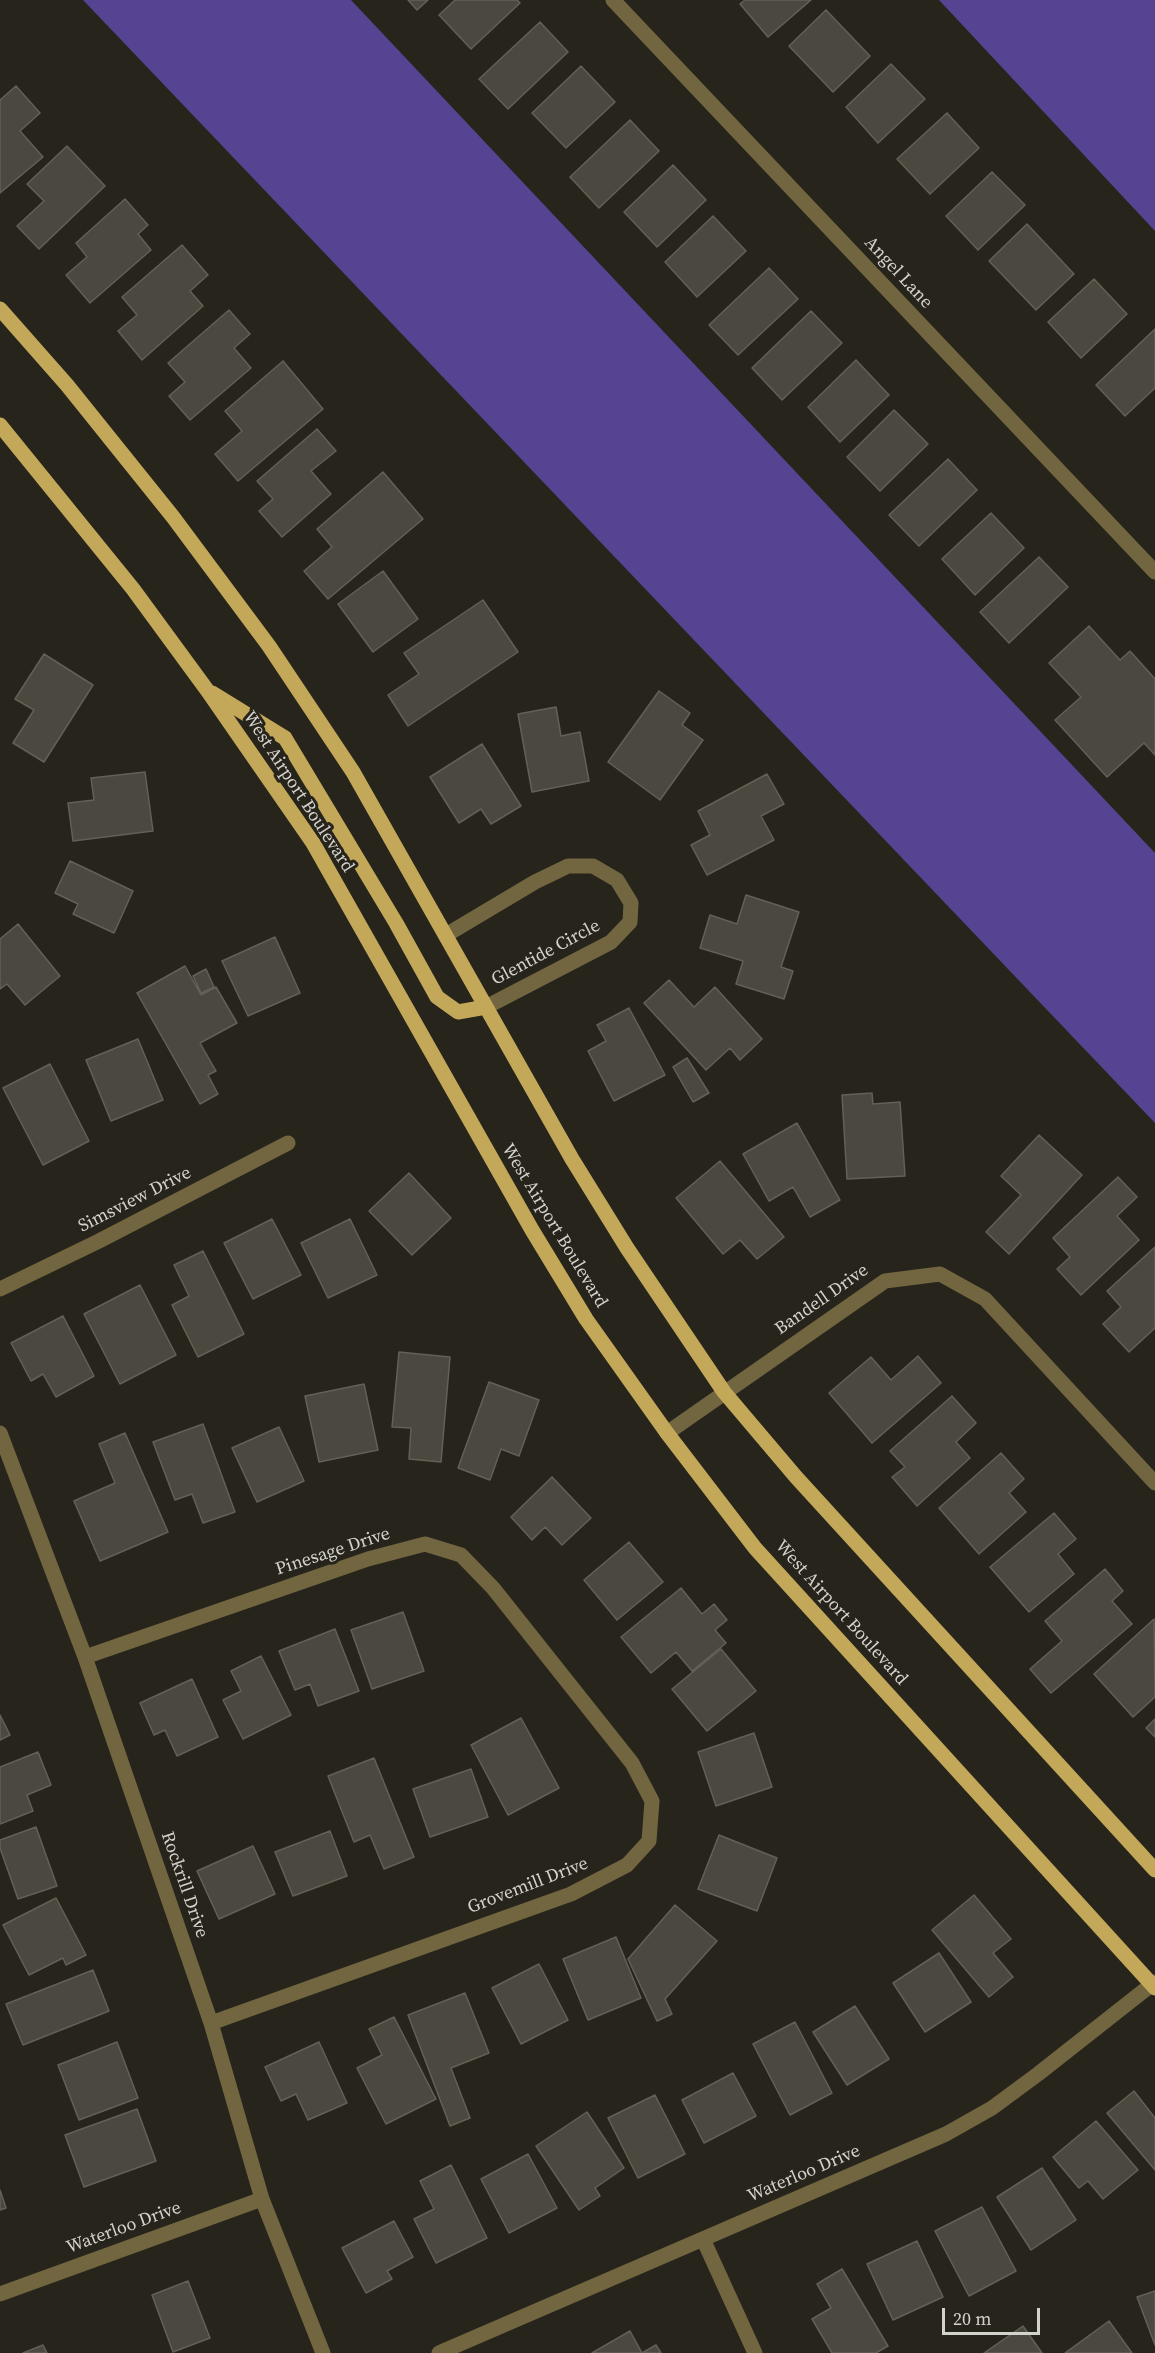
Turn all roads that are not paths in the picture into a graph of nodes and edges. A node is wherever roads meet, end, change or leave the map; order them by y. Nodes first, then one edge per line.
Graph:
1 (613, 0) edge
2 (0, 309) edge
3 (0, 425) edge
4 (1155, 572) edge
5 (207, 690) junction
6 (446, 935) junction
7 (486, 1007) junction
8 (288, 1143) dead end
9 (0, 1289) edge
10 (724, 1392) junction
11 (0, 1433) edge
12 (667, 1433) junction
13 (1155, 1483) edge
14 (85, 1658) junction
15 (552, 1662) joint
16 (1155, 1870) edge
17 (1154, 1985) edge
18 (211, 2023) junction
19 (262, 2199) junction
20 (704, 2239) junction
21 (0, 2294) edge
22 (323, 2353) edge
23 (439, 2353) edge
24 (755, 2353) edge

1 - 4 street, Angel Lane
2 - 6 main road
3 - 5 main road, West Airport Boulevard
5 - 7 main road
5 - 12 main road, West Airport Boulevard
6 - 7 main road
6 - 7 street, Glentide Circle
7 - 10 main road
8 - 9 street, Simsview Drive
10 - 12 street, Bandell Drive
10 - 13 street, Bandell Drive
10 - 16 main road
11 - 14 street, Rockrill Drive
12 - 17 main road, West Airport Boulevard
14 - 15 street, Pinesage Drive
14 - 18 street, Rockrill Drive
15 - 18 street, Grovemill Drive
17 - 20 street, Waterloo Drive
18 - 19 street, Rockrill Drive
19 - 21 street, Waterloo Drive
19 - 22 street, Rockrill Drive
20 - 23 street, Waterloo Drive
20 - 24 street

